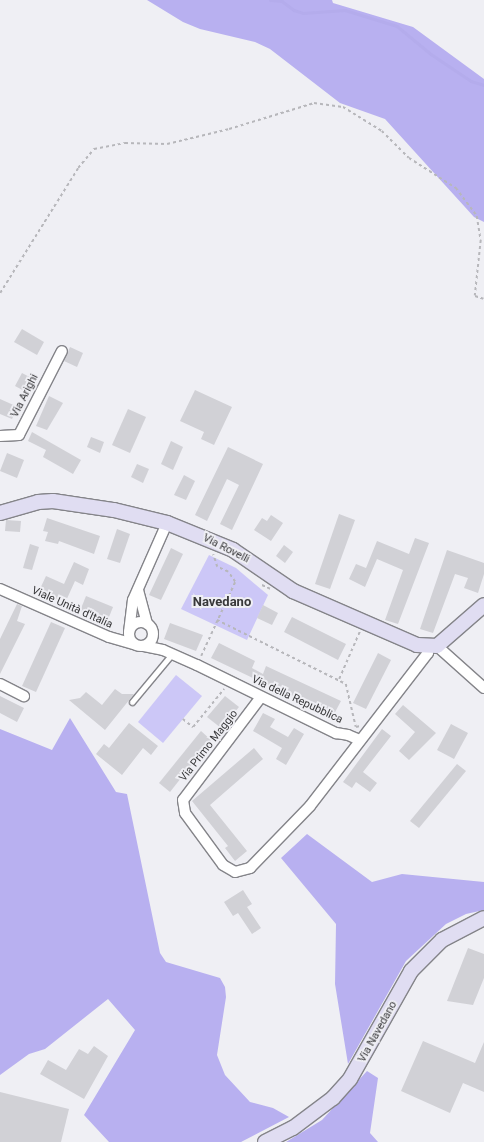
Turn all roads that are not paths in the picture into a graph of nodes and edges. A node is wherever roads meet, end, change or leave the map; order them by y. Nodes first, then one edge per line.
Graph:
1 (62, 351) dead end
2 (0, 436) edge
3 (0, 513) edge
4 (166, 524) junction
5 (138, 588) junction
6 (0, 589) edge
7 (484, 605) edge
8 (147, 624) junction
9 (129, 632) junction
10 (153, 636) junction
11 (139, 645) junction
12 (433, 646) junction
13 (167, 652) junction
14 (0, 684) edge
15 (484, 688) edge
16 (24, 696) dead end
17 (261, 697) junction
18 (132, 702) dead end
19 (360, 740) junction
20 (484, 918) edge
21 (265, 1142) edge

1 - 2 street, Via Arighi
3 - 4 street, Via Rovelli
4 - 5 street
4 - 12 street, Via Rovelli
5 - 8 street
5 - 9 street
6 - 11 street, Viale Unità d'Italia
7 - 12 street
8 - 9 street
8 - 10 street
9 - 11 street
10 - 11 street
10 - 13 street
11 - 13 street, Viale Unità d'Italia
12 - 15 street, Via Rovelli
12 - 19 street
13 - 17 street, Via della Repubblica
13 - 18 lane
14 - 16 street
17 - 19 street, Via della Repubblica
17 - 19 street, Via Primo Maggio
20 - 21 street, Via Navedano

